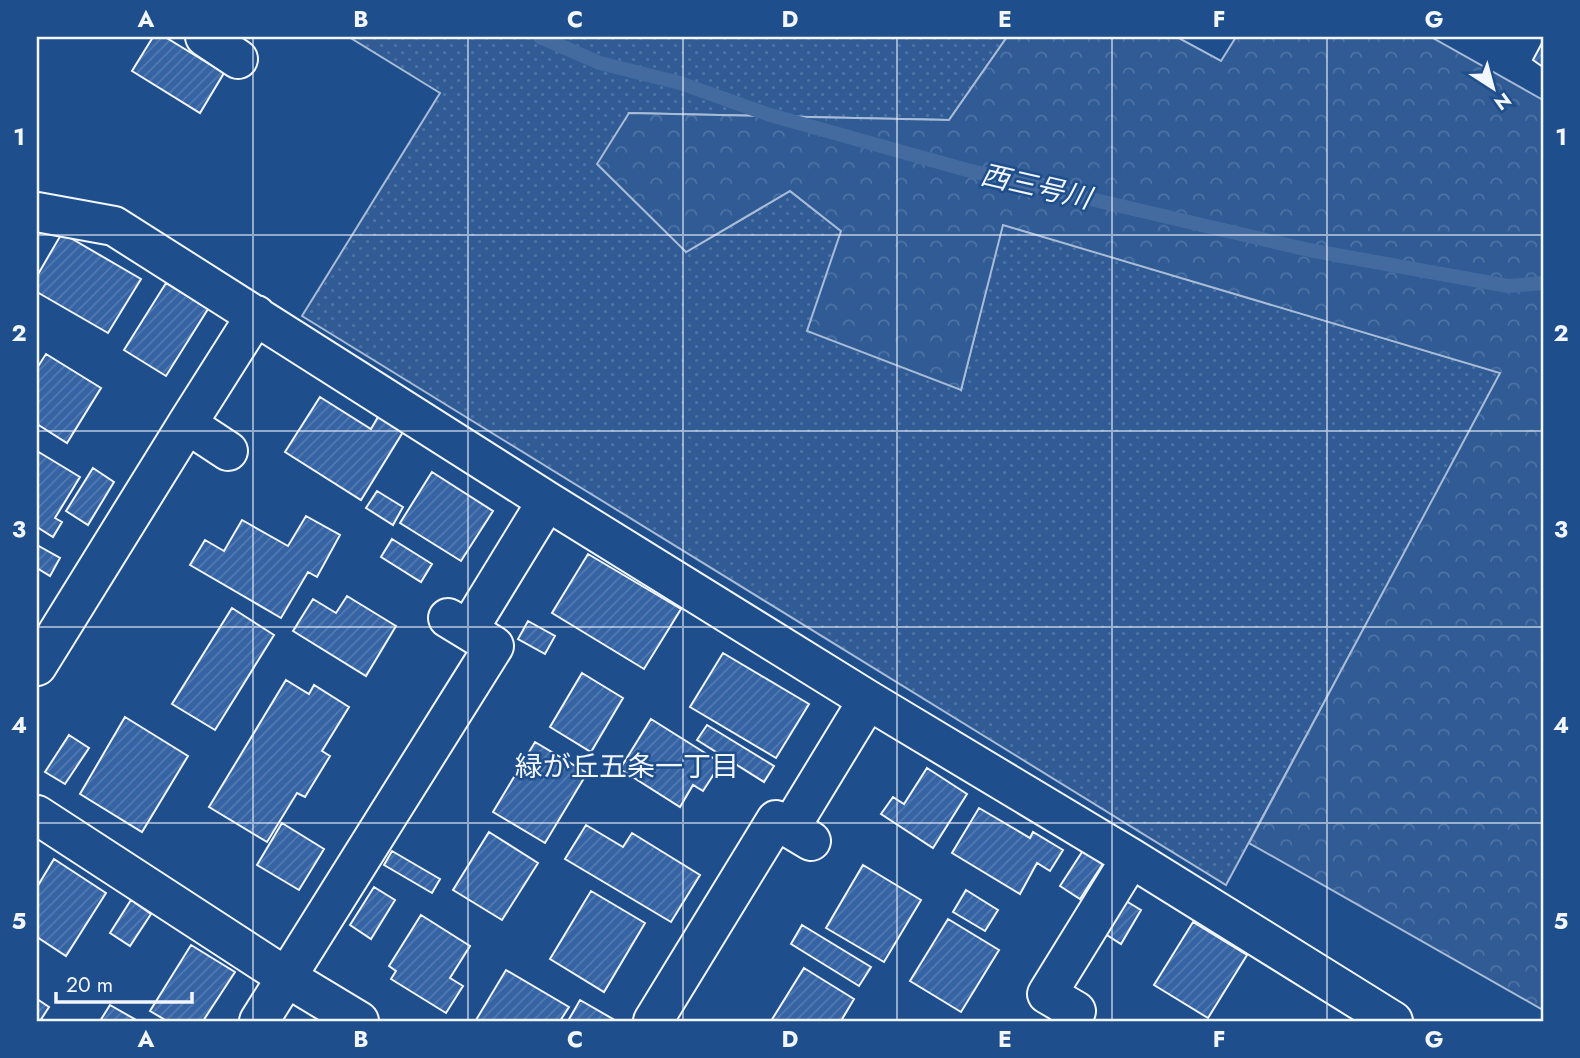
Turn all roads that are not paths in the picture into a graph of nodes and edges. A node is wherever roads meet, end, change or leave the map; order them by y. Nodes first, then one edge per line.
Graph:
1 (205, 37) edge
2 (238, 58) dead end
3 (37, 212) edge
4 (256, 315) junction
5 (187, 424) junction
6 (228, 451) dead end
7 (547, 501) junction
8 (37, 666) edge
9 (869, 700) junction
10 (37, 815) edge
11 (1131, 858) junction
12 (286, 976) junction
13 (1058, 1007) edge
14 (259, 1021) edge
15 (359, 1021) edge
16 (653, 1021) edge
17 (1393, 1021) edge

1 - 2 street
3 - 4 street
4 - 5 street
4 - 7 street
5 - 6 street
5 - 8 street
7 - 9 street
7 - 12 street
9 - 11 street
9 - 16 street
10 - 12 street
11 - 13 street
11 - 17 street
12 - 14 street
12 - 15 street

